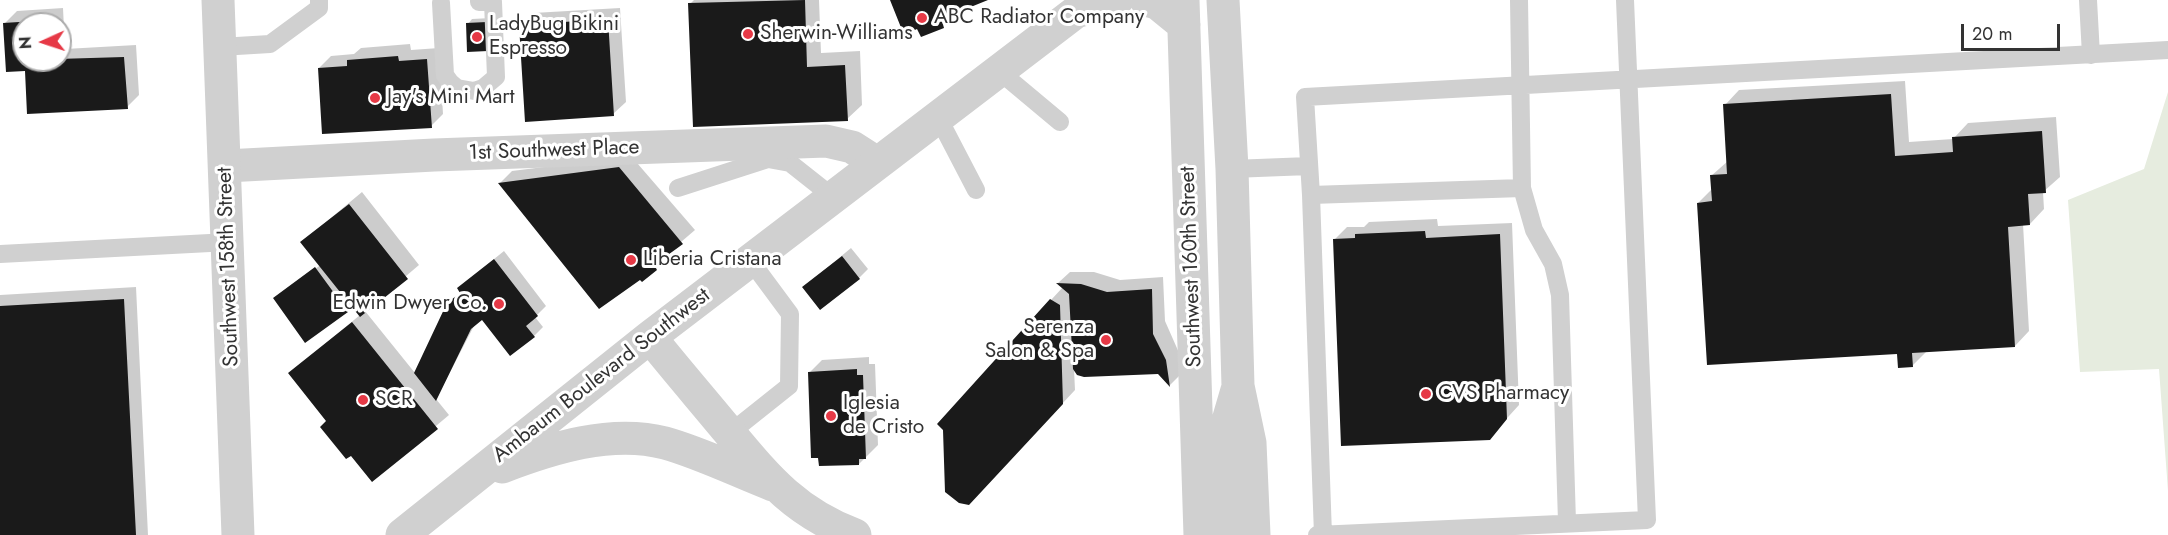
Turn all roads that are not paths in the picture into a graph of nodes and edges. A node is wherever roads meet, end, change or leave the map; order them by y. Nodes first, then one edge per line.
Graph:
1 (218, 0) edge
2 (319, 0) edge
3 (1117, 0) edge
4 (1146, 0) edge
5 (1223, 0) edge
6 (1519, 0) edge
7 (1625, 0) edge
8 (2088, 0) edge
9 (479, 1) edge
10 (441, 3) dead end
11 (1082, 6) edge
12 (1183, 12) edge
13 (220, 47) junction
14 (2168, 50) edge
15 (2091, 55) junction
16 (999, 71) junction
17 (1629, 80) junction
18 (1522, 86) junction
19 (938, 117) junction
20 (1060, 122) dead end
21 (877, 163) junction
22 (226, 166) junction
23 (1309, 166) junction
24 (1232, 169) junction
25 (678, 188) dead end
26 (1522, 188) junction
27 (976, 190) dead end
28 (1311, 195) junction
29 (833, 197) junction
30 (229, 242) junction
31 (0, 254) edge
32 (750, 260) junction
33 (650, 337) junction
34 (1238, 386) junction
35 (729, 433) junction
36 (472, 479) junction
37 (773, 485) junction
38 (1567, 522) junction
39 (238, 535) edge
40 (402, 535) edge
41 (855, 535) edge
42 (1200, 535) edge
43 (1229, 535) edge
44 (1254, 535) edge
45 (1317, 535) edge
46 (1323, 535) edge

1 - 13 street, Southwest 158th Street
2 - 13 lane
3 - 11 street
4 - 12 street
5 - 24 street, Southwest 160th Street
6 - 18 lane
7 - 17 lane
8 - 15 lane
9 - 10 lane
11 - 16 street, Ambaum Boulevard Southwest
12 - 42 street, Southwest 160th Street
13 - 22 street, Southwest 158th Street
14 - 15 lane
15 - 17 lane
16 - 19 street, Ambaum Boulevard Southwest
16 - 20 lane
17 - 18 lane
17 - 38 lane
18 - 23 lane
18 - 26 lane
19 - 21 street, Ambaum Boulevard Southwest
19 - 27 lane
21 - 22 street, 1st Southwest Place
21 - 29 street, Ambaum Boulevard Southwest
22 - 30 street, Southwest 158th Street
23 - 24 lane
23 - 28 lane
24 - 34 street, Southwest 160th Street
25 - 29 lane
26 - 28 lane
26 - 38 lane
28 - 46 lane
29 - 32 street, Ambaum Boulevard Southwest
30 - 31 lane
30 - 39 street, Southwest 158th Street
32 - 33 street, Ambaum Boulevard Southwest
32 - 35 lane
33 - 35 street
33 - 36 street, Ambaum Boulevard Southwest
34 - 43 street, Southwest 160th Street
34 - 44 street, Southwest 160th Street
35 - 37 street
36 - 37 street
36 - 40 street, Ambaum Boulevard Southwest
37 - 41 street
38 - 46 lane
45 - 46 lane

